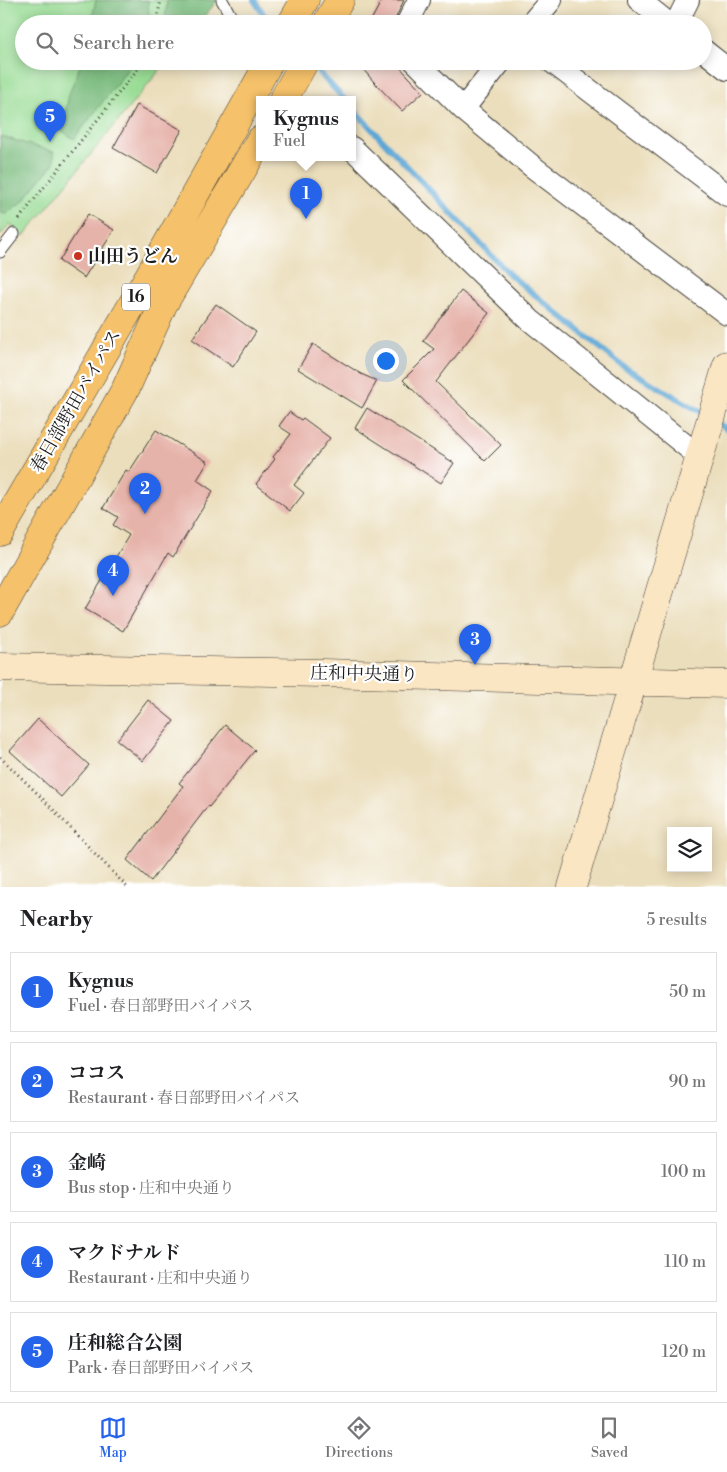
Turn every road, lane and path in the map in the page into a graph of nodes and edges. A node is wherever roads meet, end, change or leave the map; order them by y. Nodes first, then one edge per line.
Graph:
1 (161, 0) edge
2 (222, 0) edge
3 (340, 0) edge
4 (419, 0) edge
5 (552, 0) edge
6 (639, 0) edge
7 (688, 0) edge
8 (158, 15) edge
9 (230, 15) edge
10 (331, 15) edge
11 (411, 15) edge
12 (539, 15) edge
13 (658, 15) edge
14 (680, 15) edge
15 (712, 57) edge
16 (727, 69) edge
17 (137, 70) edge
18 (263, 70) edge
19 (424, 70) edge
20 (494, 70) edge
21 (563, 70) edge
22 (463, 109) junction
23 (256, 147) edge
24 (356, 152) edge
25 (727, 195) edge
26 (22, 215) dead end
27 (14, 234) dead end
28 (0, 252) edge
29 (727, 314) edge
30 (727, 365) edge
31 (723, 395) edge
32 (700, 457) junction
33 (0, 532) edge
34 (0, 612) edge
35 (0, 667) edge
36 (633, 681) junction
37 (727, 684) edge
38 (0, 757) edge
39 (127, 887) edge
40 (572, 887) edge

1 - 8 path
2 - 9 lane
3 - 10 highway
4 - 11 street
5 - 12 street
6 - 13 street
7 - 14 street
15 - 16 street
17 - 26 path
18 - 33 highway, 春日部野田バイパス / 16
19 - 22 street
20 - 22 street
21 - 25 street
22 - 29 street
23 - 34 highway, 春日部野田バイパス / 16
24 - 32 street
27 - 28 lane
30 - 31 street
31 - 32 street
32 - 36 street
35 - 36 street, 庄和中央通り
36 - 37 street, 庄和中央通り
36 - 40 street
38 - 39 path

